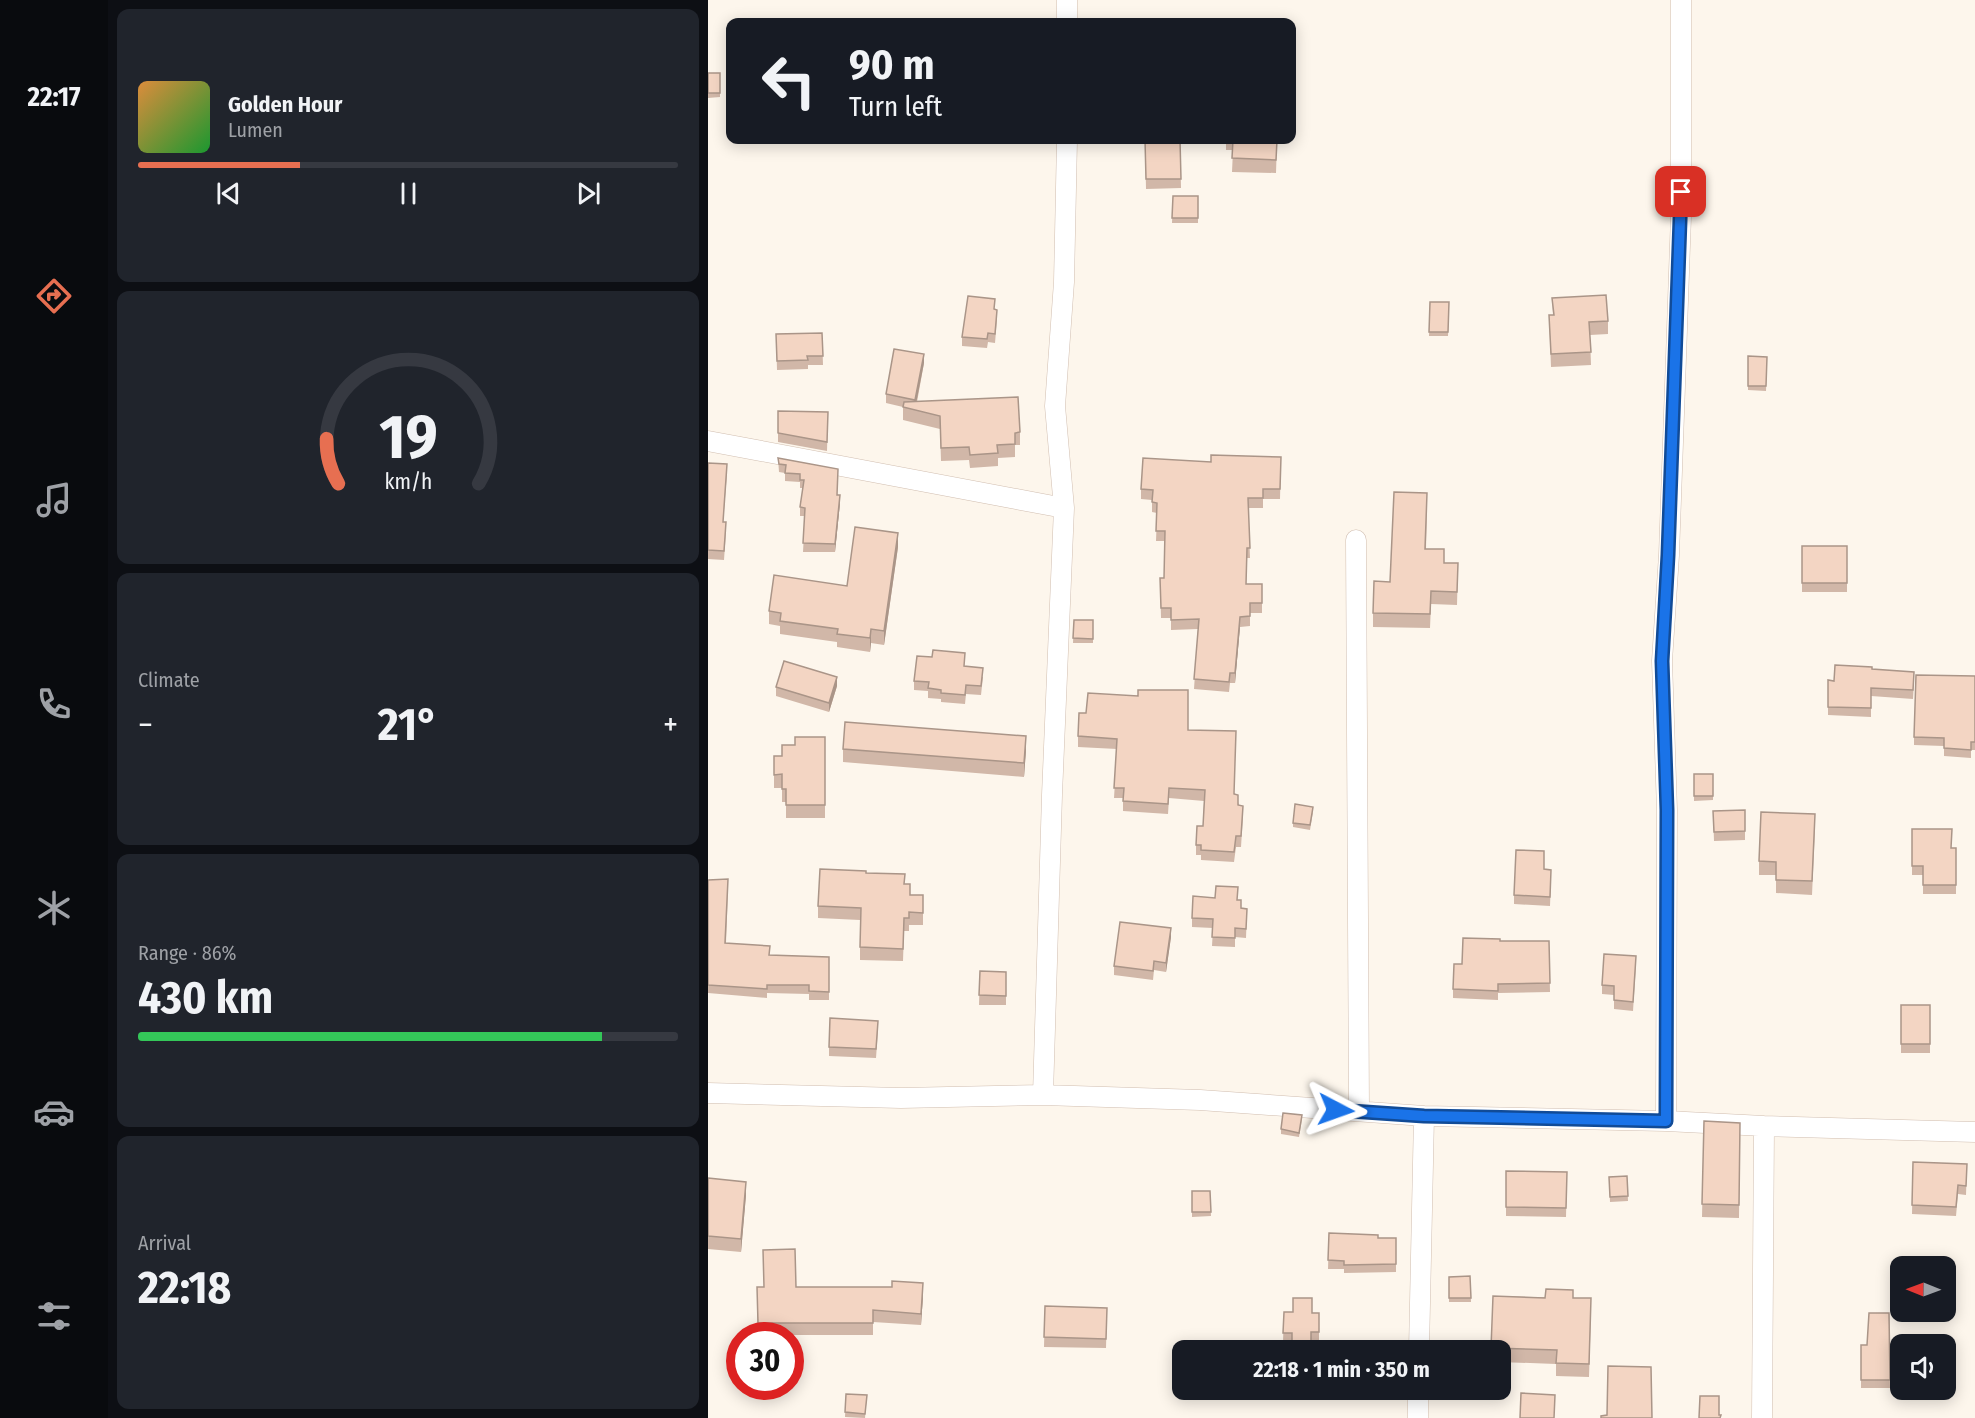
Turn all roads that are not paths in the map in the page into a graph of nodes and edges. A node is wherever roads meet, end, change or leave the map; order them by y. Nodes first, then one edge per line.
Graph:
1 (1067, 0) edge
2 (1681, 0) edge
3 (1067, 18) edge
4 (1067, 144) edge
5 (708, 441) edge
6 (1064, 508) junction
7 (1356, 540) dead end
8 (708, 1093) edge
9 (1043, 1095) junction
10 (1359, 1111) junction
11 (1424, 1116) junction
12 (1666, 1121) junction
13 (1764, 1126) junction
14 (1975, 1132) edge
15 (1419, 1340) edge
16 (1418, 1400) edge
17 (1418, 1418) edge
18 (1762, 1418) edge

1 - 3 street
2 - 12 street
4 - 6 street
5 - 6 street
6 - 9 street
7 - 10 street
8 - 9 street
9 - 10 street
10 - 11 street
11 - 12 street
11 - 15 street
12 - 13 street
13 - 14 street
13 - 18 street
16 - 17 street

